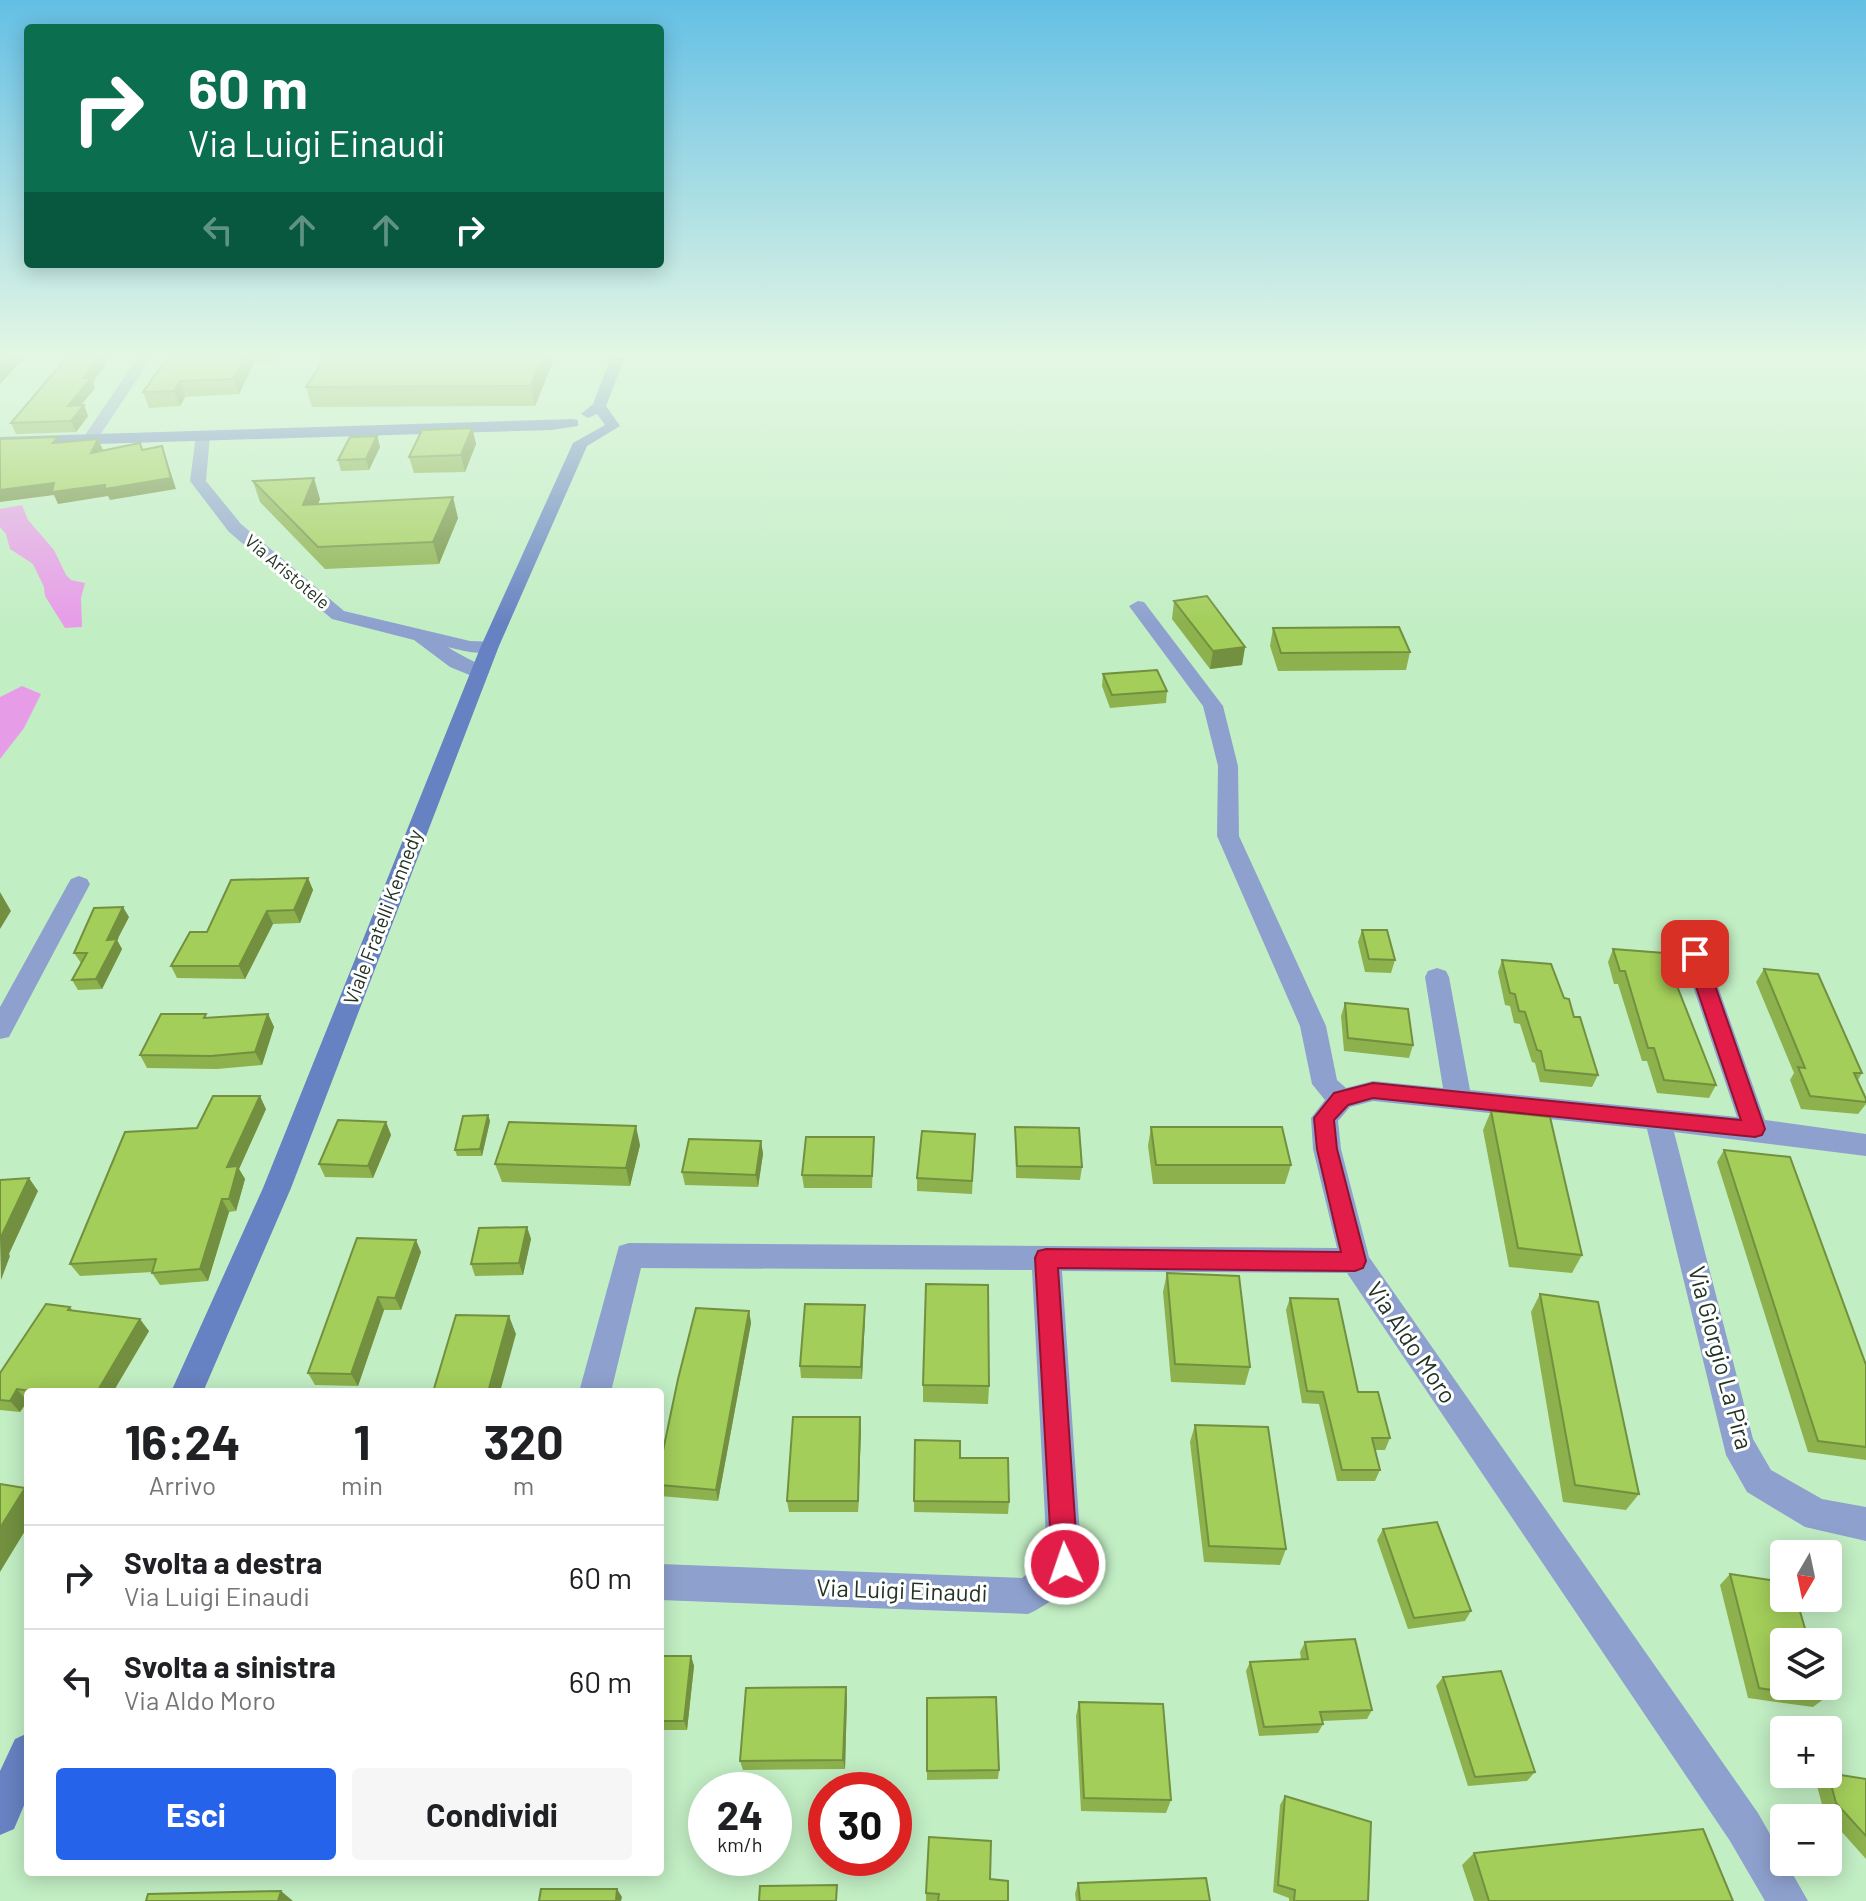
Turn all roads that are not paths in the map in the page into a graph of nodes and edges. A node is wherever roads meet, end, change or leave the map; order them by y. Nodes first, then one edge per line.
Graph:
1 (202, 446) edge
2 (569, 446) edge
3 (1138, 606) dead end
4 (421, 636) junction
5 (490, 646) junction
6 (479, 672) junction
7 (79, 884) dead end
8 (1685, 927) dead end
9 (1437, 977) dead end
10 (0, 1030) edge
11 (1341, 1099) junction
12 (1458, 1099) junction
13 (1658, 1120) junction
14 (1755, 1129) junction
15 (1866, 1145) edge
16 (1046, 1258) junction
17 (1355, 1261) junction
18 (189, 1388) edge
19 (596, 1388) edge
20 (1866, 1524) edge
21 (664, 1582) edge
22 (24, 1761) edge
23 (0, 1815) edge
24 (1788, 1901) edge

1 - 4 street, Via Aristotele
2 - 5 street, Viale Fratelli Kennedy
3 - 11 street
4 - 5 street
4 - 6 street, Via Aristotele
5 - 6 street, Viale Fratelli Kennedy
6 - 18 street, Viale Fratelli Kennedy
7 - 10 street
8 - 14 street
9 - 12 street
11 - 12 street
11 - 17 street, Via Aldo Moro
12 - 13 street
13 - 14 street
13 - 20 street, Via Giorgio La Pira
14 - 15 street
16 - 17 street
16 - 19 street
16 - 21 street, Via Luigi Einaudi
17 - 24 street, Via Aldo Moro
22 - 23 street

